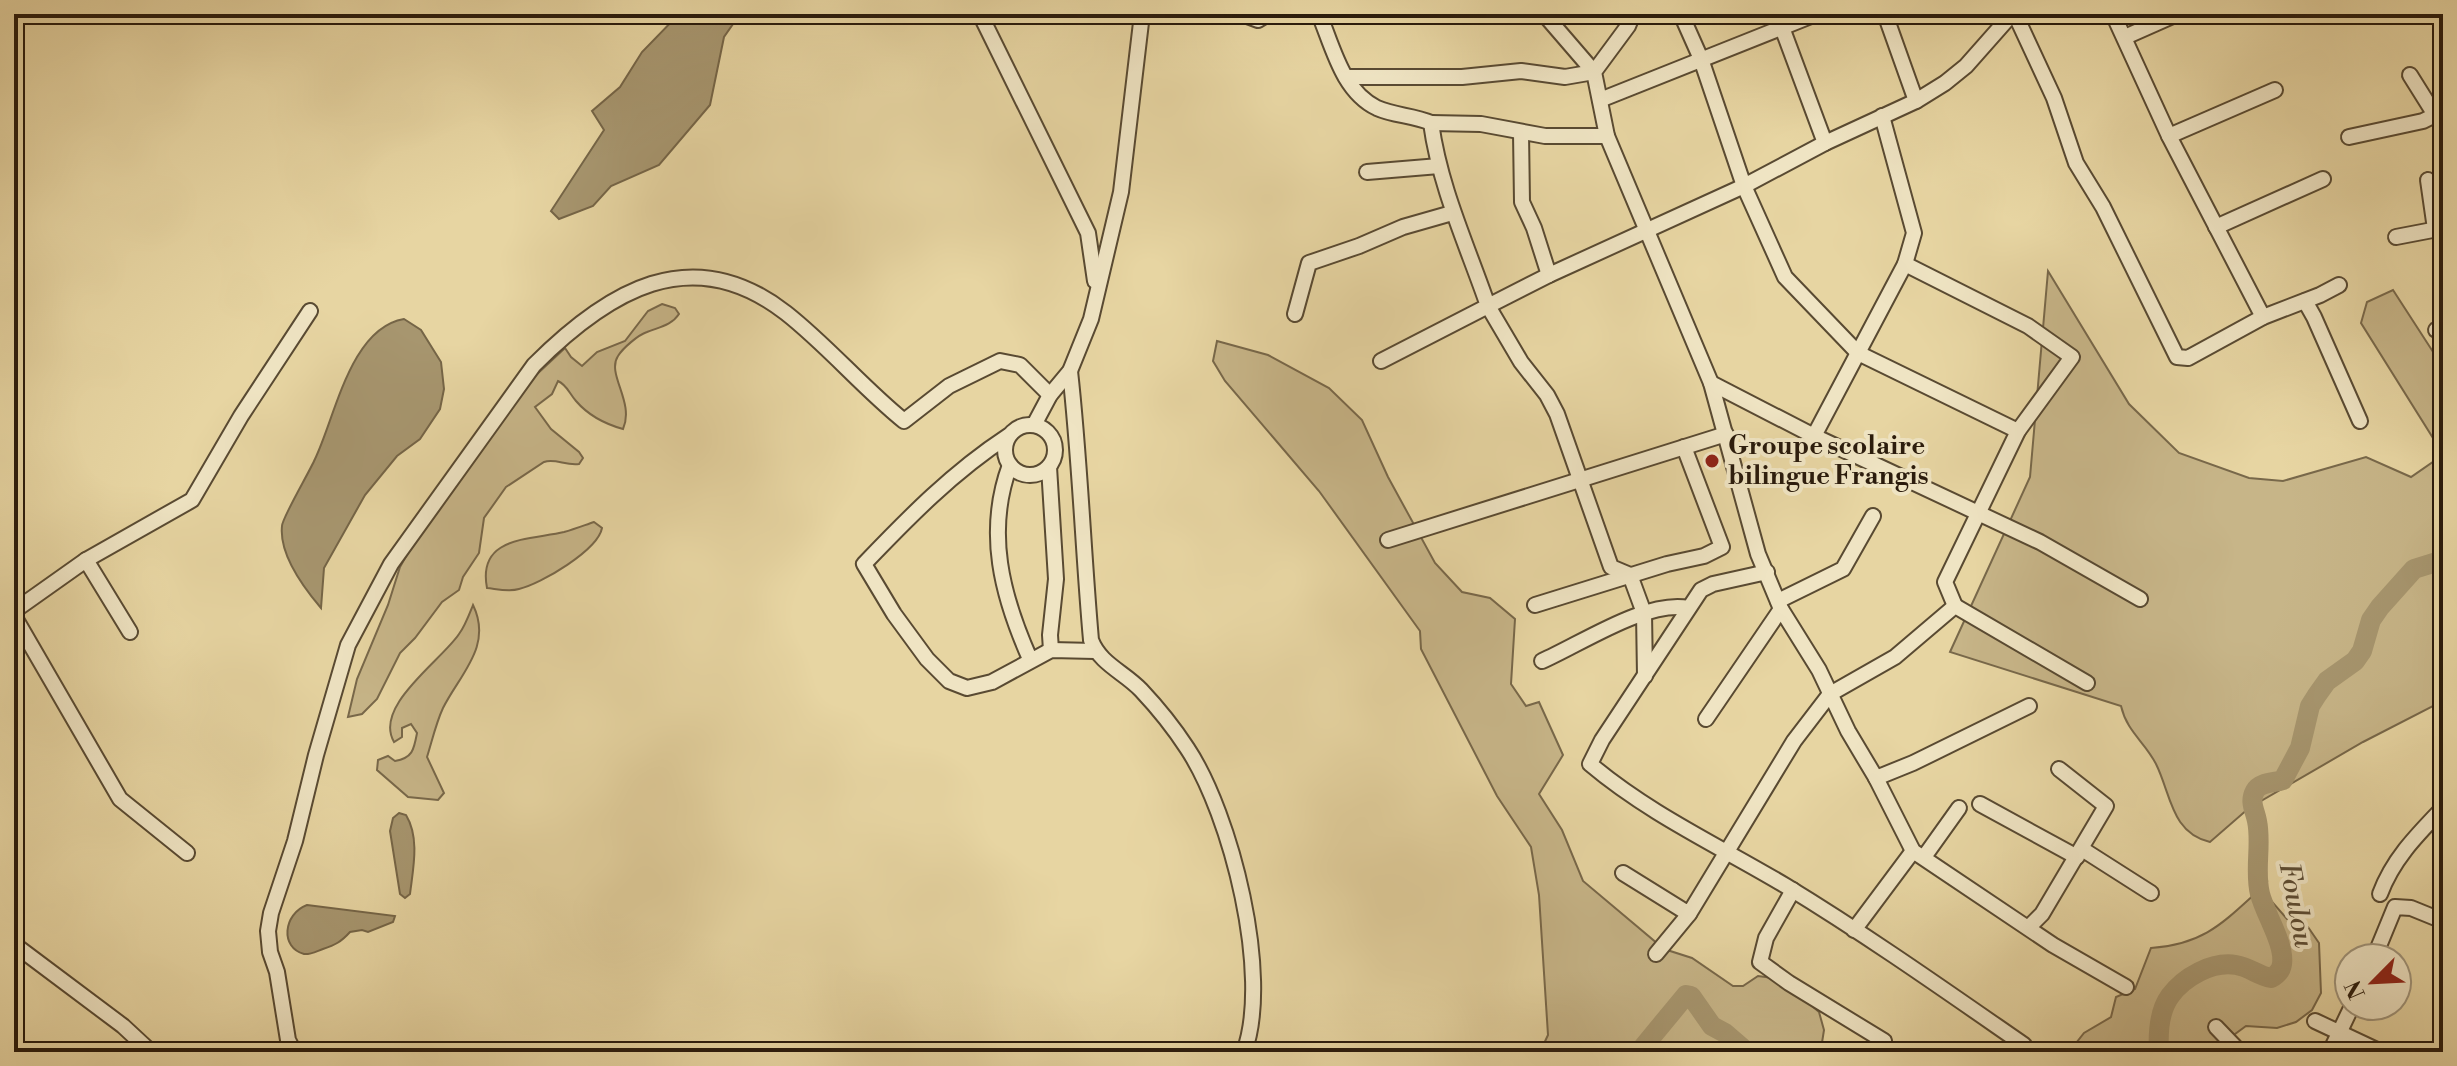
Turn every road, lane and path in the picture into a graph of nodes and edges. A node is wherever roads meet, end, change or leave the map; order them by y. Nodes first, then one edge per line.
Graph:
1 (980, 14) edge
2 (1142, 14) edge
3 (1242, 14) edge
4 (1268, 14) edge
5 (1319, 14) edge
6 (1544, 14) edge
7 (1633, 14) edge
8 (1681, 14) edge
9 (1816, 14) edge
10 (1885, 14) edge
11 (2014, 14) edge
12 (2113, 14) edge
13 (2177, 14) edge
14 (1779, 20) edge
15 (2125, 37) junction
16 (1701, 59) junction
17 (1594, 72) junction
18 (2410, 75) dead end
19 (1346, 77) junction
20 (2275, 90) dead end
21 (1600, 100) junction
22 (1916, 101) junction
23 (2439, 113) edge
24 (1882, 116) junction
25 (1431, 123) junction
26 (1521, 133) junction
27 (1607, 136) junction
28 (2169, 136) junction
29 (2349, 137) dead end
30 (1825, 143) junction
31 (1439, 166) junction
32 (1367, 172) dead end
33 (2323, 179) dead end
34 (2428, 180) dead end
35 (1744, 186) junction
36 (1452, 213) junction
37 (2216, 227) junction
38 (2439, 229) edge
39 (1648, 231) junction
40 (2396, 237) dead end
41 (1905, 264) junction
42 (1549, 275) junction
43 (2339, 285) dead end
44 (1096, 294) junction
45 (2305, 301) junction
46 (1488, 306) junction
47 (310, 311) dead end
48 (1295, 314) dead end
49 (2263, 317) junction
50 (1858, 353) junction
51 (1381, 361) dead end
52 (1070, 371) junction
53 (1711, 383) junction
54 (1050, 395) junction
55 (2360, 421) dead end
56 (1034, 425) junction
57 (2018, 431) junction
58 (1726, 434) junction
59 (1008, 436) junction
60 (1814, 436) junction
61 (1684, 447) junction
62 (1010, 465) junction
63 (1049, 467) junction
64 (1579, 479) junction
65 (1980, 515) junction
66 (1873, 516) dead end
67 (1388, 540) dead end
68 (86, 560) junction
69 (1767, 572) junction
70 (1630, 575) junction
71 (2140, 599) dead end
72 (1535, 605) dead end
73 (1779, 605) junction
74 (1955, 606) junction
75 (1688, 608) junction
76 (1644, 613) junction
77 (14, 614) edge
78 (130, 632) dead end
79 (1051, 650) junction
80 (1095, 651) junction
81 (1030, 659) junction
82 (1542, 661) dead end
83 (1645, 676) junction
84 (2087, 683) dead end
85 (1830, 694) junction
86 (2029, 706) dead end
87 (1706, 719) dead end
88 (2059, 769) dead end
89 (1876, 778) junction
90 (1980, 804) dead end
91 (1959, 808) dead end
92 (2443, 808) edge
93 (1728, 851) junction
94 (187, 853) dead end
95 (2080, 853) junction
96 (1919, 854) junction
97 (1623, 873) dead end
98 (1793, 890) junction
99 (2151, 893) dead end
100 (2395, 907) junction
101 (1689, 914) junction
102 (2443, 921) edge
103 (2029, 927) junction
104 (1854, 930) junction
105 (2381, 942) edge
106 (16, 947) edge
107 (1656, 954) dead end
108 (2126, 987) dead end
109 (2315, 1021) dead end
110 (2345, 1022) edge
111 (2216, 1027) dead end
112 (2340, 1033) junction
113 (1884, 1041) dead end
114 (2024, 1045) dead end
115 (151, 1052) edge
116 (294, 1052) edge
117 (1244, 1052) edge
118 (2240, 1052) edge
119 (2330, 1052) edge
120 (2381, 1052) edge

1 - 44 street
2 - 44 street
3 - 4 street
5 - 19 street
6 - 17 street
7 - 17 street
8 - 16 street
9 - 14 street
10 - 22 street
11 - 22 street
11 - 49 street
12 - 15 street
13 - 15 street
14 - 16 street
14 - 30 street
15 - 28 street
16 - 21 street
16 - 35 street
17 - 19 street
17 - 21 street
18 - 23 street
19 - 25 street
20 - 28 street
21 - 27 street
22 - 24 street
23 - 29 street
24 - 30 street
24 - 41 street
25 - 26 street
25 - 31 street
26 - 27 street
26 - 42 street
27 - 39 street
28 - 37 street
30 - 35 street
31 - 32 street
31 - 36 street
33 - 37 street
34 - 38 street
35 - 39 street
35 - 50 street
36 - 46 street
36 - 48 street
37 - 49 street
38 - 40 street
39 - 42 street
39 - 53 street
41 - 50 street
41 - 57 street
42 - 46 street
43 - 45 street
44 - 52 street
45 - 49 street
45 - 55 street
46 - 51 street
46 - 64 street
47 - 68 street
50 - 57 street
50 - 60 street
52 - 54 street
52 - 80 street
53 - 58 street
53 - 60 street
54 - 56 street
54 - 116 street
56 - 59 street
56 - 63 street
57 - 65 street
58 - 61 street
58 - 69 street
59 - 62 street
59 - 81 street
60 - 65 street
61 - 64 street
61 - 70 street
62 - 63 street
62 - 81 street
63 - 79 street
64 - 67 street
64 - 70 street
65 - 71 street
65 - 74 street
66 - 73 street
68 - 77 street
68 - 78 street
69 - 73 street
69 - 75 street
70 - 72 street
70 - 76 street
73 - 85 street
73 - 87 street
74 - 84 street
74 - 85 street
75 - 76 street
75 - 83 street
76 - 82 street
76 - 83 street
77 - 94 street
79 - 80 street
79 - 81 street
80 - 117 street
83 - 93 street
85 - 89 street
85 - 93 street
86 - 89 street
88 - 95 street
89 - 96 street
90 - 95 street
91 - 96 street
92 - 100 street
93 - 98 street
93 - 101 street
95 - 99 street
95 - 103 street
96 - 103 street
96 - 104 street
97 - 101 street
98 - 104 street
98 - 113 street
100 - 102 street
100 - 105 street
101 - 107 street
103 - 108 street
104 - 114 street
106 - 115 street
109 - 112 street
110 - 112 street
111 - 118 street
112 - 119 street
112 - 120 street

